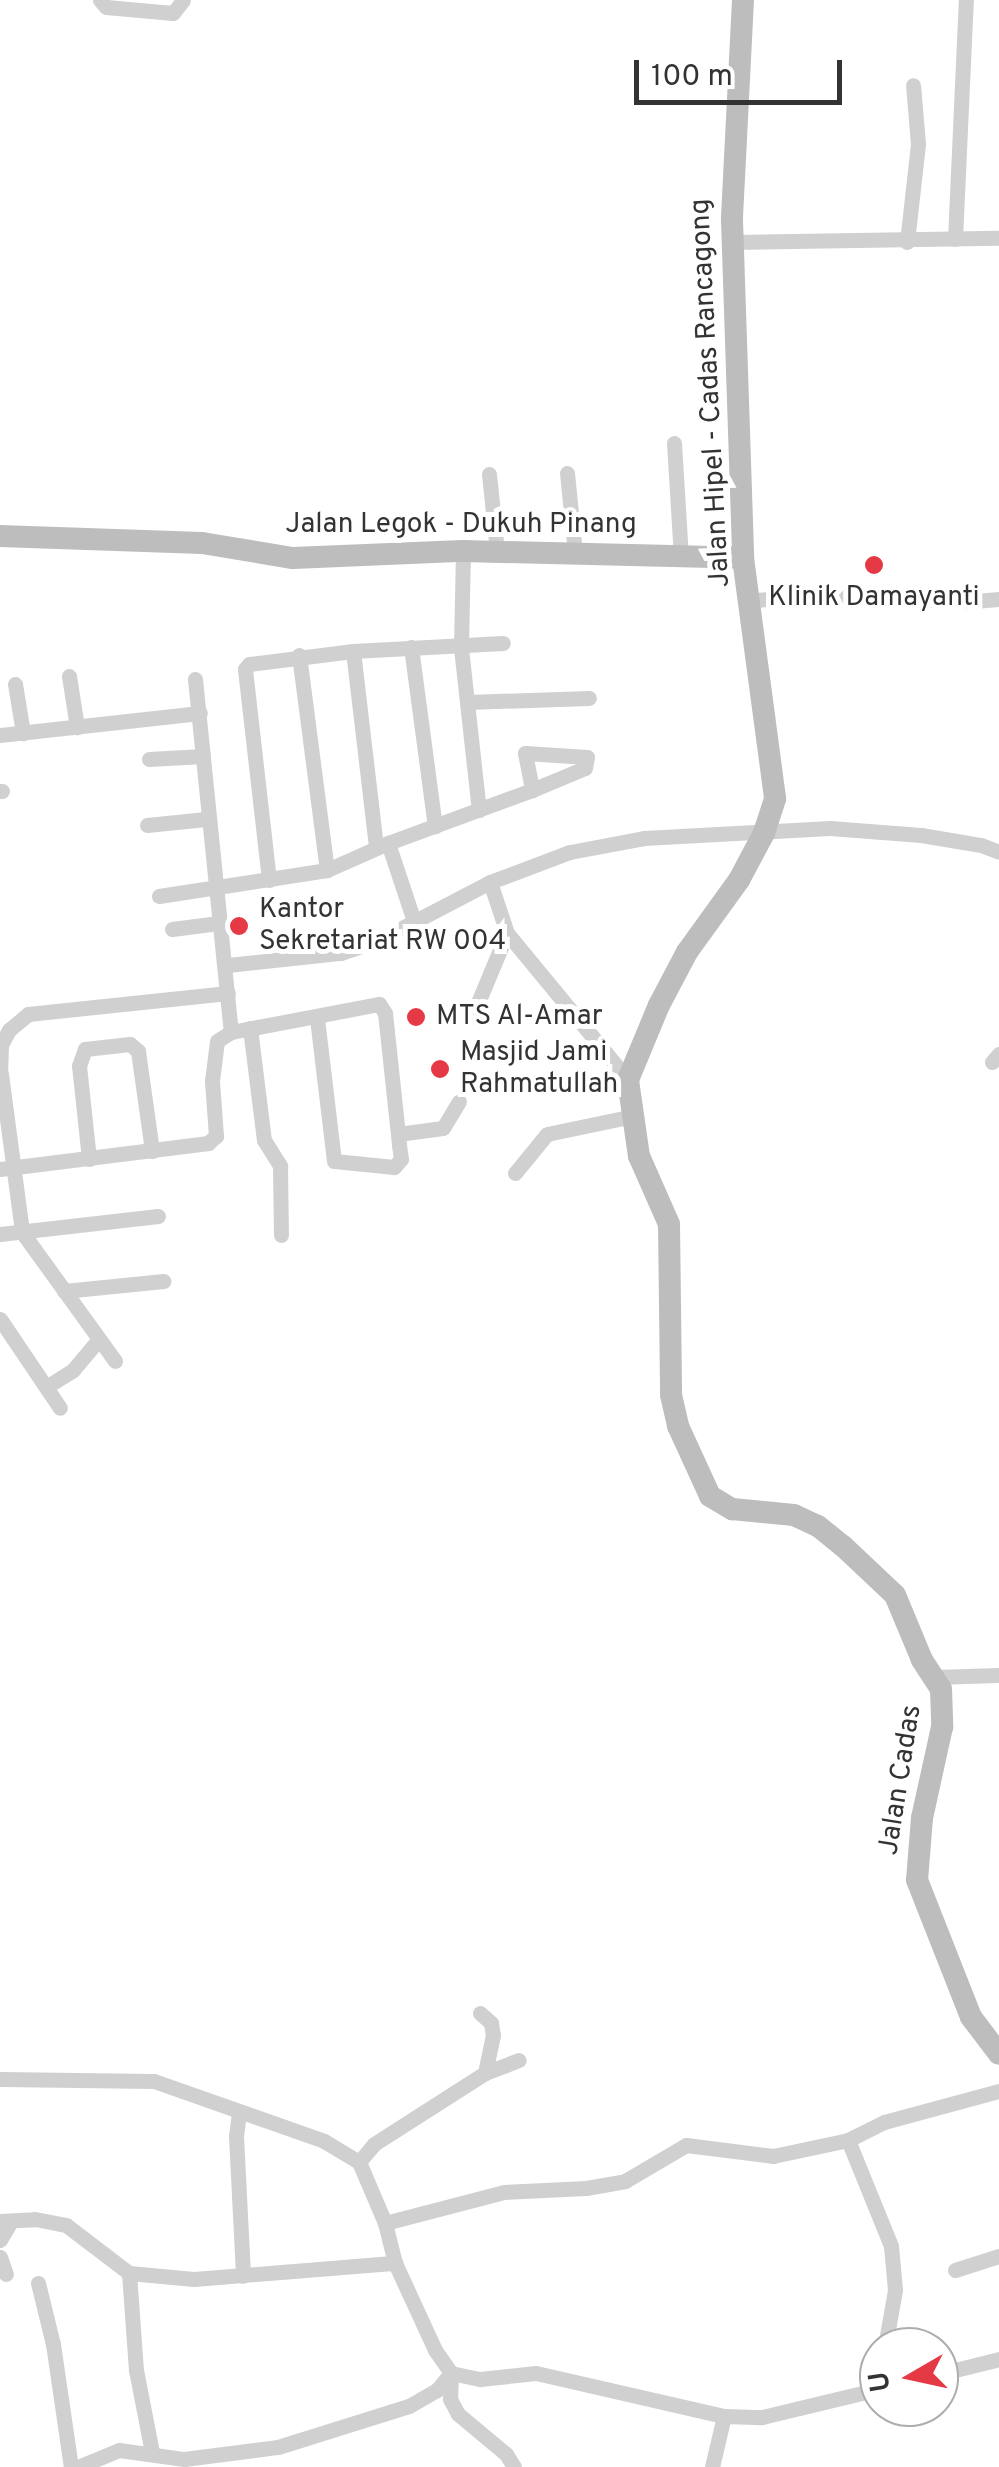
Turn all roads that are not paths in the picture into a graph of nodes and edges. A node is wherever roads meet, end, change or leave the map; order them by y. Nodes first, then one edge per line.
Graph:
1 (100, 0) edge
2 (182, 0) edge
3 (743, 0) edge
4 (966, 0) edge
5 (913, 85) dead end
6 (999, 238) edge
7 (955, 240) junction
8 (733, 242) junction
9 (907, 242) junction
10 (674, 443) dead end
11 (567, 473) dead end
12 (488, 474) dead end
13 (0, 536) edge
14 (464, 551) junction
15 (497, 551) junction
16 (576, 553) junction
17 (681, 556) junction
18 (743, 558) junction
19 (999, 598) edge
20 (750, 600) junction
21 (503, 643) dead end
22 (411, 646) junction
23 (461, 648) junction
24 (353, 651) junction
25 (299, 656) junction
26 (69, 676) dead end
27 (195, 679) dead end
28 (16, 684) dead end
29 (589, 698) dead end
30 (467, 702) junction
31 (200, 714) junction
32 (77, 727) junction
33 (23, 733) junction
34 (0, 735) edge
35 (203, 756) junction
36 (149, 759) dead end
37 (532, 790) dead end
38 (479, 810) junction
39 (206, 820) junction
40 (147, 825) dead end
41 (435, 826) junction
42 (764, 833) junction
43 (382, 846) junction
44 (999, 852) edge
45 (326, 870) junction
46 (269, 880) junction
47 (490, 882) junction
48 (213, 887) junction
49 (159, 896) dead end
50 (414, 921) junction
51 (219, 923) junction
52 (172, 930) dead end
53 (507, 933) junction
54 (228, 965) junction
55 (228, 993) junction
56 (472, 1017) dead end
57 (317, 1018) junction
58 (250, 1028) junction
59 (231, 1032) junction
60 (0, 1075) edge
61 (628, 1080) junction
62 (459, 1101) dead end
63 (634, 1116) junction
64 (398, 1134) junction
65 (152, 1151) junction
66 (89, 1158) junction
67 (8, 1168) edge
68 (515, 1173) dead end
69 (158, 1216) dead end
70 (22, 1232) junction
71 (0, 1234) edge
72 (280, 1235) dead end
73 (164, 1280) dead end
74 (64, 1291) junction
75 (0, 1319) edge
76 (98, 1339) junction
77 (114, 1361) dead end
78 (46, 1387) junction
79 (60, 1408) dead end
80 (999, 1675) edge
81 (934, 1678) junction
82 (480, 2013) dead end
83 (999, 2054) edge
84 (519, 2060) dead end
85 (485, 2073) junction
86 (0, 2080) edge
87 (999, 2091) edge
88 (239, 2112) junction
89 (848, 2140) junction
90 (358, 2162) junction
91 (6, 2221) edge
92 (385, 2223) junction
93 (0, 2240) edge
94 (999, 2256) edge
95 (0, 2257) edge
96 (396, 2263) junction
97 (955, 2270) dead end
98 (128, 2273) junction
99 (6, 2274) dead end
100 (243, 2276) junction
101 (38, 2283) dead end
102 (889, 2327) edge
103 (999, 2360) edge
104 (959, 2369) edge
105 (451, 2373) junction
106 (859, 2394) edge
107 (724, 2416) junction
108 (152, 2452) junction
109 (75, 2467) edge
110 (514, 2467) edge
111 (712, 2467) edge

1 - 2 street
3 - 8 street, Jalan Hipel - Cadas Rancagong
4 - 7 street
5 - 9 street
6 - 7 street
7 - 9 street
8 - 9 street
8 - 18 street, Jalan Hipel - Cadas Rancagong
10 - 17 street
11 - 16 street
12 - 15 street
13 - 14 street, Jalan Legok - Dukuh Pinang
14 - 15 street, Jalan Legok - Dukuh Pinang
14 - 23 street
15 - 16 street, Jalan Legok - Dukuh Pinang
16 - 17 street, Jalan Legok - Dukuh Pinang
17 - 18 street, Jalan Legok - Dukuh Pinang
18 - 20 street, Jalan Hipel - Cadas Rancagong
19 - 20 street
20 - 42 street, Jalan Hipel - Cadas Rancagong
21 - 23 street
22 - 23 street
22 - 24 street
22 - 41 street
23 - 30 street
24 - 25 street
24 - 43 street
25 - 45 street
25 - 46 street
26 - 32 street
27 - 31 street
28 - 33 street
29 - 30 street
30 - 38 street
31 - 32 street
31 - 35 street
32 - 33 street
33 - 34 street
35 - 36 street
35 - 39 street
37 - 38 street
38 - 41 street
39 - 40 street
39 - 48 street
41 - 43 street
42 - 44 street
42 - 47 street
42 - 61 street, Jalan Hipel - Cadas Rancagong
43 - 45 street
43 - 50 street
45 - 46 street
46 - 48 street
47 - 50 street
47 - 53 street
48 - 49 street
48 - 51 street
50 - 54 street
51 - 52 street
51 - 54 street
53 - 56 street
53 - 61 street
54 - 55 street
55 - 59 street
55 - 60 street
57 - 58 street
57 - 64 street
57 - 64 street
58 - 59 street
58 - 72 street
59 - 65 street
60 - 67 street
61 - 63 street
62 - 64 street
63 - 68 street
63 - 81 street, Jalan Cadas
65 - 66 street
65 - 66 street
66 - 67 street
67 - 70 street
69 - 70 street
70 - 71 street
70 - 74 street
73 - 74 street
74 - 76 street
75 - 78 street
76 - 77 street
76 - 78 street
78 - 79 street
80 - 81 street
81 - 83 street, Jalan Cadas
82 - 85 street
84 - 85 street
85 - 90 street
86 - 88 street
87 - 89 street
88 - 90 street
88 - 100 street
89 - 92 street
89 - 102 street
90 - 92 street
91 - 93 street
91 - 98 street
92 - 96 street
94 - 97 street
95 - 99 street
96 - 100 street
96 - 105 street
98 - 100 street
98 - 108 street
101 - 109 street
103 - 104 street
105 - 107 street
105 - 108 street
105 - 110 street
106 - 107 street
107 - 111 street
108 - 109 street

